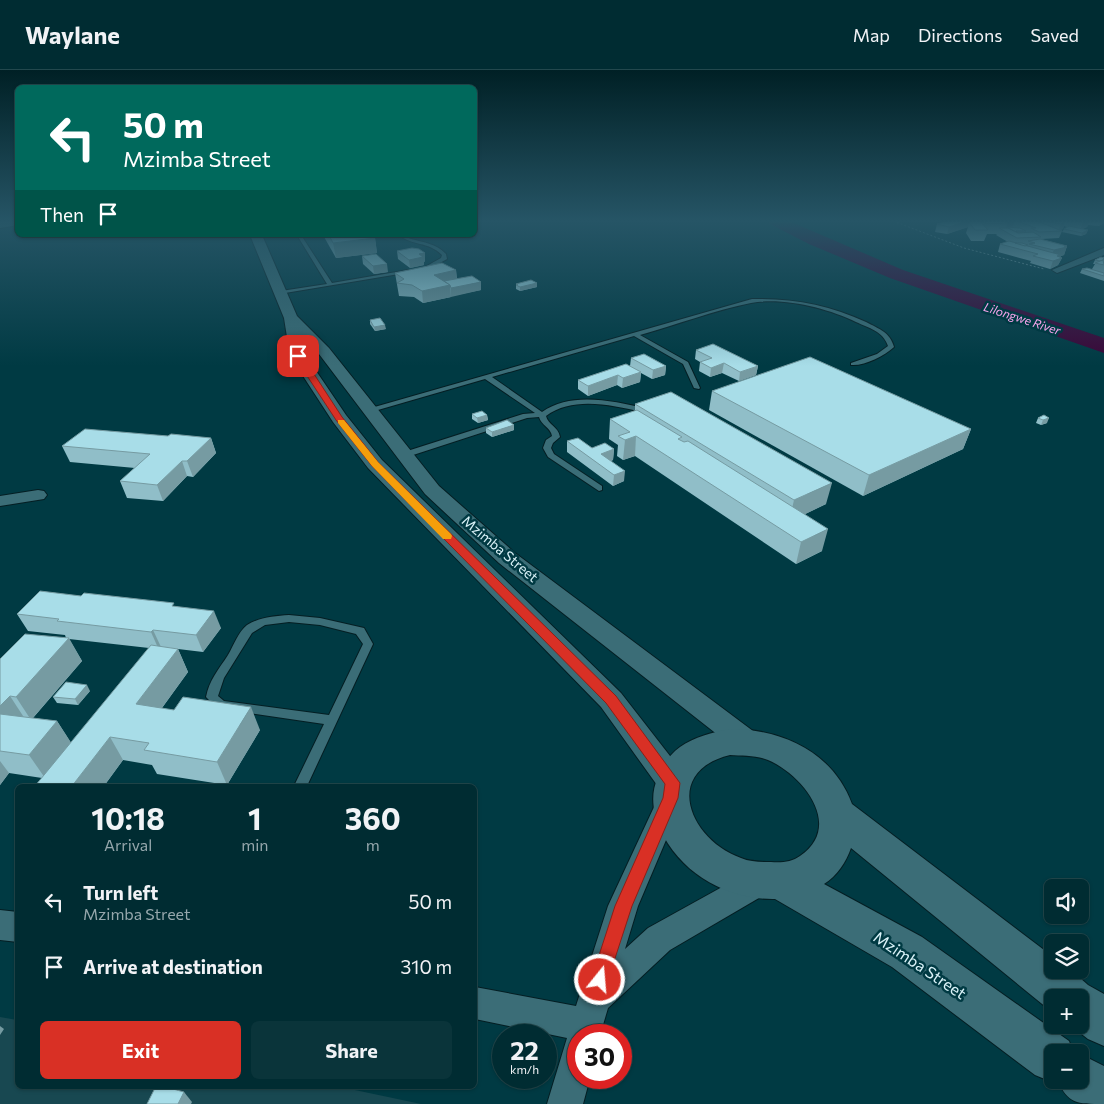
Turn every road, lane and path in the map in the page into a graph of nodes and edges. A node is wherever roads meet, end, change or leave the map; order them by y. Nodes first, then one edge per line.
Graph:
1 (271, 269) edge
2 (320, 269) edge
3 (1043, 269) edge
4 (1057, 270) edge
5 (412, 272) edge
6 (330, 285) junction
7 (281, 293) junction
8 (291, 318) junction
9 (636, 335) junction
10 (853, 364) dead end
11 (487, 377) junction
12 (697, 388) dead end
13 (368, 410) junction
14 (642, 410) edge
15 (542, 415) junction
16 (404, 455) junction
17 (599, 488) dead end
18 (38, 496) dead end
19 (0, 501) edge
20 (332, 720) junction
21 (747, 742) junction
22 (302, 784) edge
23 (672, 791) junction
24 (837, 814) junction
25 (771, 881) junction
26 (0, 925) edge
27 (15, 926) edge
28 (1060, 989) edge
29 (477, 1003) edge
30 (1089, 1011) edge
31 (1104, 1023) edge
32 (568, 1024) edge
33 (587, 1024) edge
34 (589, 1024) edge
35 (1044, 1052) edge
36 (1089, 1085) edge
37 (569, 1089) edge
38 (1104, 1096) edge
39 (565, 1104) edge

1 - 7 street, Mzimba Street
2 - 6 lane
3 - 4 path
5 - 6 lane
6 - 7 lane
7 - 8 street, Mzimba Street
8 - 13 street, Mzimba Street
8 - 23 street, Mzimba Street
9 - 10 lane
9 - 11 lane
9 - 12 lane
11 - 13 lane
11 - 15 lane
13 - 16 street, Mzimba Street
14 - 15 lane
15 - 16 lane
15 - 17 lane
16 - 21 street, Mzimba Street
18 - 19 street
20 - 20 lane
20 - 22 lane
21 - 23 main road
21 - 24 main road
23 - 25 main road
23 - 33 street
24 - 25 main road
24 - 28 main road
25 - 34 street
25 - 35 main road, Mzimba Street
26 - 27 street
29 - 32 street
30 - 31 main road
36 - 38 main road
37 - 39 street

